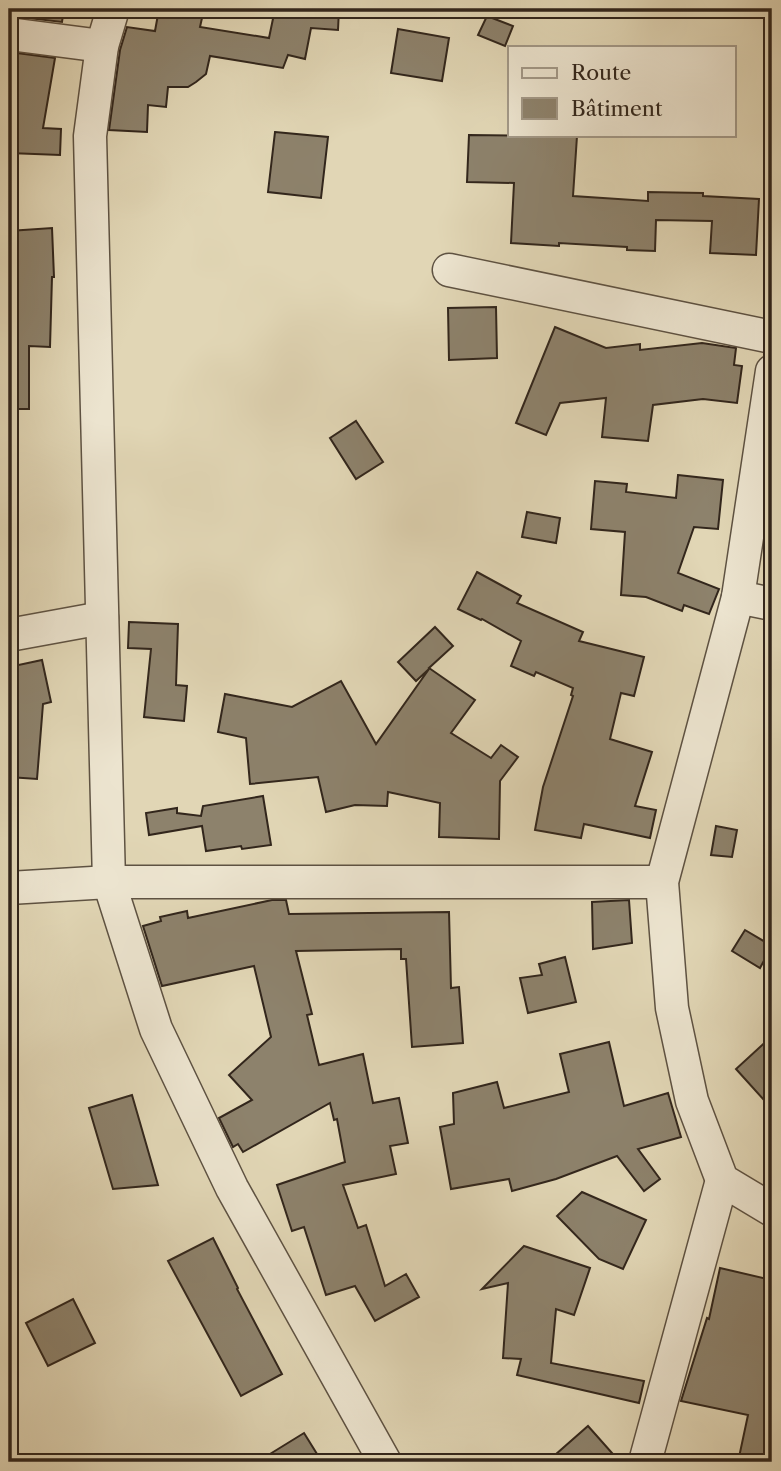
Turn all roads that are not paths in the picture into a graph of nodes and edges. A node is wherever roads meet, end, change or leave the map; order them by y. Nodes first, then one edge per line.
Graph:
1 (113, 9) edge
2 (9, 34) edge
3 (102, 46) junction
4 (449, 270) dead end
5 (772, 337) edge
6 (772, 371) edge
7 (738, 597) junction
8 (772, 604) edge
9 (102, 618) junction
10 (9, 635) edge
11 (109, 882) junction
12 (662, 882) junction
13 (9, 888) edge
14 (722, 1180) junction
15 (772, 1210) edge
16 (385, 1462) edge
17 (645, 1462) edge

1 - 3 street
2 - 3 street
3 - 9 street
4 - 5 street
6 - 7 street
7 - 8 street
7 - 12 street
9 - 10 street
9 - 11 street
11 - 12 street
11 - 13 street
11 - 16 street
12 - 14 street
14 - 15 street
14 - 17 street

